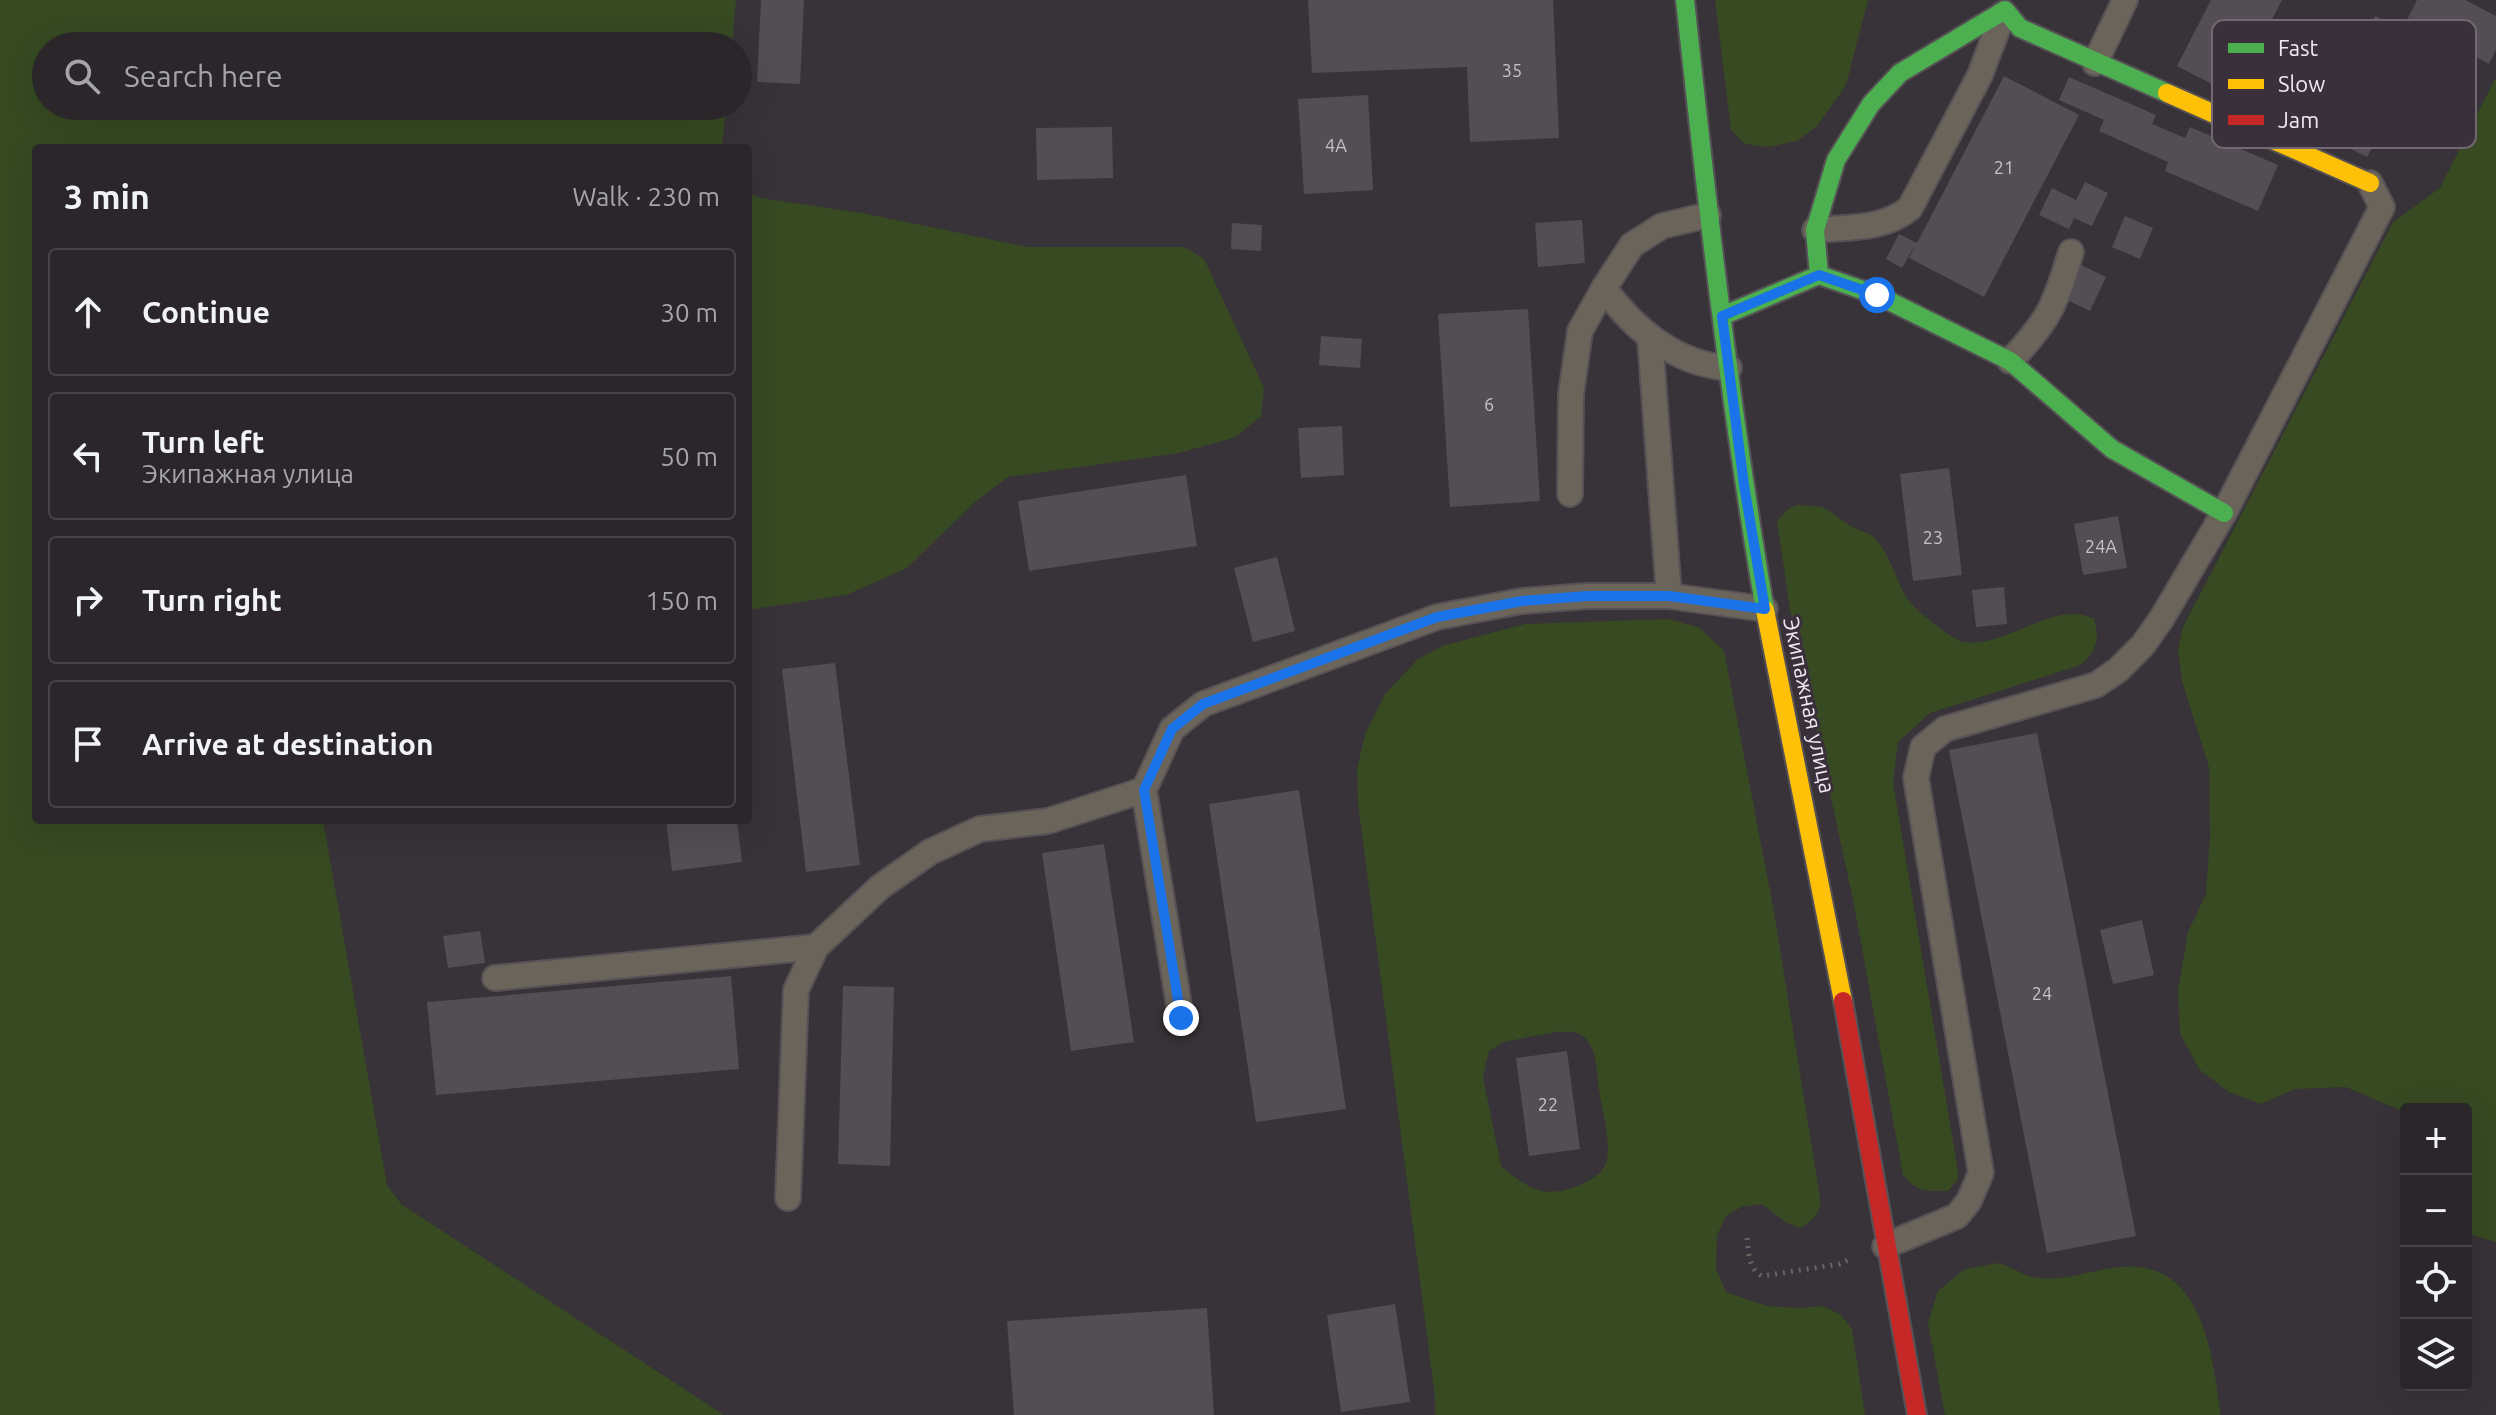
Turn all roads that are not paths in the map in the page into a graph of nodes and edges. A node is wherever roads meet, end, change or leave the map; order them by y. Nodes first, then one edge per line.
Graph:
1 (2125, 0) edge
2 (1684, 2) edge
3 (2003, 5) edge
4 (2095, 63) junction
5 (2212, 114) edge
6 (2290, 148) edge
7 (2370, 183) joint
8 (1708, 215) junction
9 (1815, 230) junction
10 (2071, 252) dead end
11 (1819, 275) junction
12 (1604, 288) junction
13 (1722, 316) junction
14 (1650, 338) junction
15 (2010, 361) junction
16 (1729, 368) junction
17 (1570, 494) dead end
18 (2224, 513) junction
19 (1669, 596) junction
20 (1765, 609) junction
21 (1144, 790) junction
22 (816, 947) junction
23 (495, 978) dead end
24 (1181, 1018) dead end
25 (788, 1198) dead end
26 (1885, 1246) junction
27 (1917, 1415) edge

1 - 4 lane
2 - 8 main road, Экипажная улица
3 - 4 main road
3 - 9 main road
3 - 9 lane
4 - 5 main road
6 - 7 main road
7 - 18 lane
8 - 12 lane
8 - 13 main road, Экипажная улица
9 - 11 main road
10 - 15 lane
11 - 13 main road
11 - 15 main road
12 - 14 lane
12 - 17 lane
13 - 16 main road, Экипажная улица
14 - 16 lane
14 - 19 lane
15 - 18 main road
16 - 20 main road, Экипажная улица
18 - 26 lane
19 - 20 lane
19 - 21 lane
20 - 26 main road, Экипажная улица
21 - 22 lane
21 - 24 lane
22 - 23 lane
22 - 25 lane
26 - 27 main road, Экипажная улица

